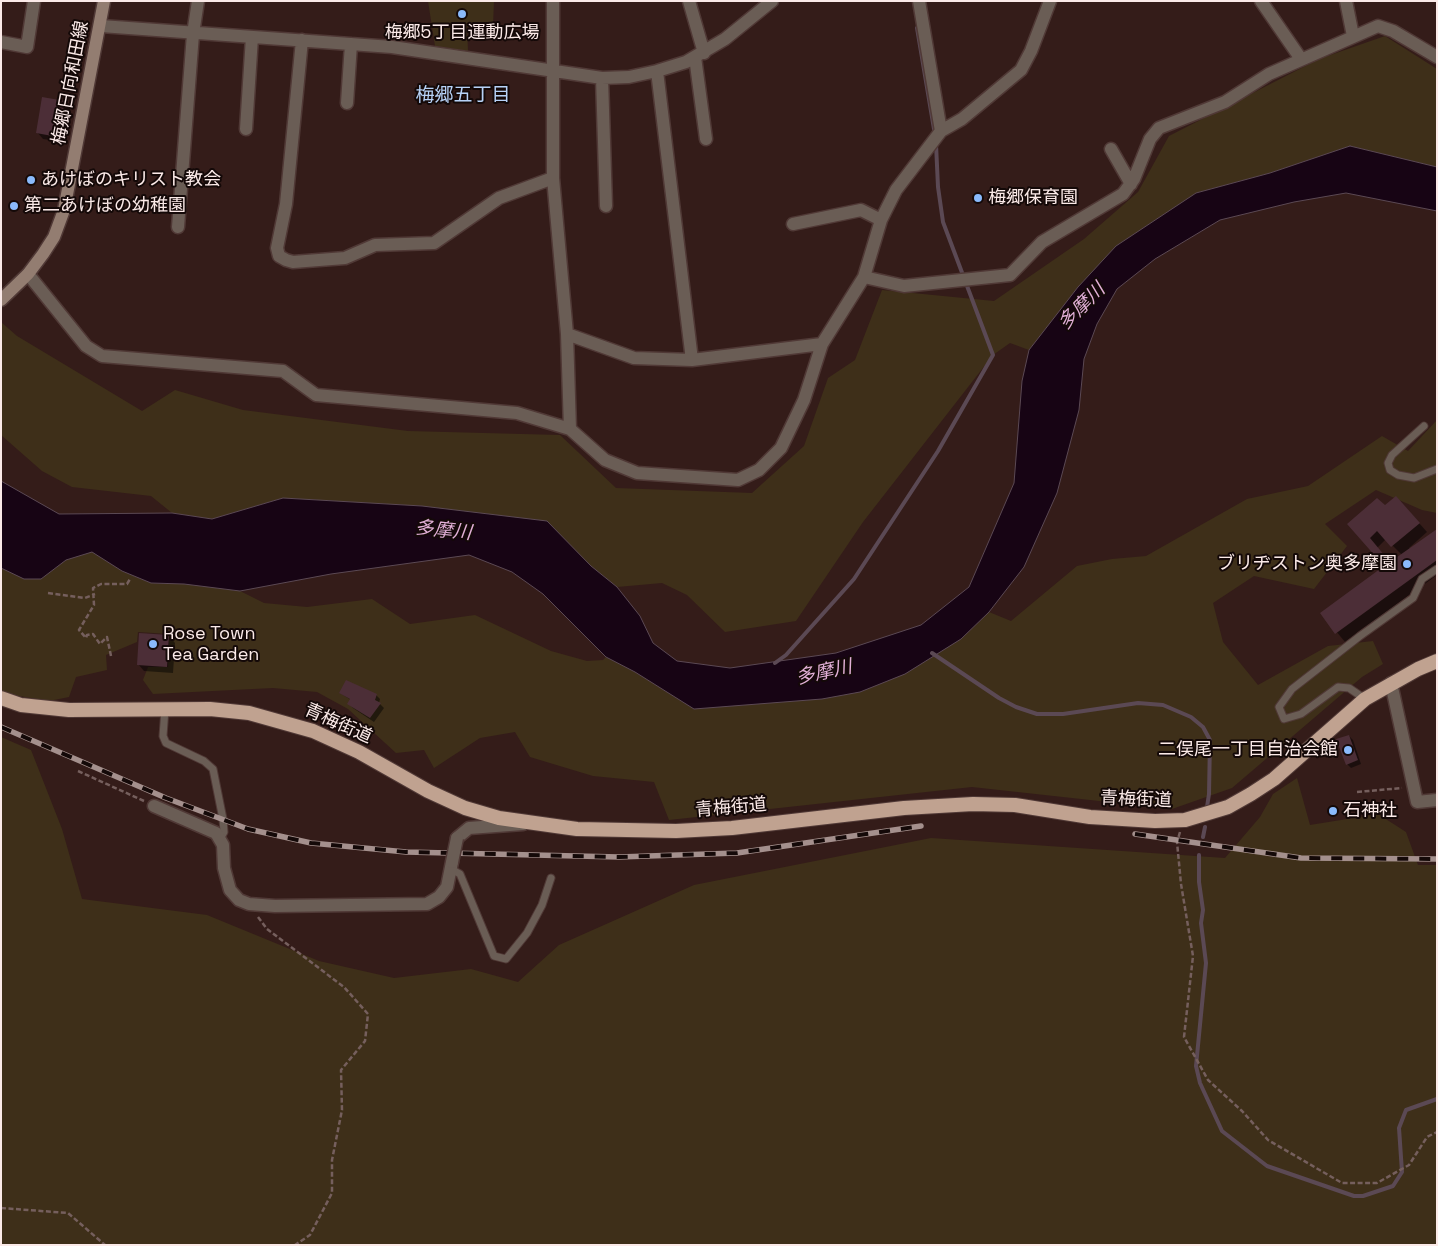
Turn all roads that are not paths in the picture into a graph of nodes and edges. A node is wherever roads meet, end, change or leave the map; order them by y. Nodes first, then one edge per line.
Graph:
1 (34, 1) edge
2 (104, 1) edge
3 (198, 1) edge
4 (553, 1) edge
5 (689, 1) edge
6 (772, 1) edge
7 (919, 1) edge
8 (1050, 1) edge
9 (1261, 1) edge
10 (1346, 1) edge
11 (101, 26) junction
12 (193, 34) junction
13 (1353, 36) junction
14 (252, 37) junction
15 (302, 40) junction
16 (1, 42) edge
17 (352, 44) junction
18 (700, 55) junction
19 (1437, 56) edge
20 (1302, 59) junction
21 (658, 71) junction
22 (554, 73) junction
23 (602, 78) junction
24 (347, 103) dead end
25 (246, 128) dead end
26 (941, 131) junction
27 (706, 139) dead end
28 (1111, 149) dead end
29 (553, 178) junction
30 (1131, 184) junction
31 (606, 206) dead end
32 (881, 220) junction
33 (793, 224) dead end
34 (178, 227) dead end
35 (28, 274) junction
36 (864, 277) junction
37 (1, 300) edge
38 (566, 334) junction
39 (822, 344) junction
40 (692, 360) junction
41 (1424, 426) dead end
42 (570, 429) junction
43 (1437, 470) edge
44 (1437, 569) edge
45 (1437, 661) edge
46 (1391, 683) junction
47 (1, 698) edge
48 (1365, 699) junction
49 (165, 709) junction
50 (1437, 800) edge
51 (154, 806) road end
52 (529, 824) junction
53 (220, 839) junction
54 (451, 865) junction
55 (551, 878) dead end

1 - 16 street
2 - 11 main road, 梅郷日向和田線
3 - 12 street
4 - 22 street
5 - 18 street
6 - 18 street
7 - 26 street
8 - 26 street
9 - 20 street
10 - 13 street
11 - 12 street
11 - 35 main road, 梅郷日向和田線
12 - 14 street
12 - 34 street
13 - 19 street
13 - 20 street
14 - 15 street
14 - 25 street
15 - 17 street
15 - 29 street
17 - 22 street
17 - 24 street
18 - 21 street
18 - 27 street
20 - 30 street
21 - 23 street
21 - 40 street
22 - 23 street
22 - 29 street
23 - 31 street
26 - 32 street
28 - 30 street
29 - 38 street
30 - 36 street
32 - 33 street
32 - 36 street
35 - 37 main road, 梅郷日向和田線
35 - 42 street
36 - 39 street
38 - 40 street
38 - 42 street
39 - 40 street
39 - 42 street
41 - 43 lane
44 - 48 lane
45 - 46 highway, 青梅街道
46 - 48 highway, 青梅街道
46 - 50 street
47 - 49 highway, 青梅街道
48 - 52 highway, 青梅街道
49 - 52 highway, 青梅街道
49 - 53 lane
51 - 53 street
52 - 54 street, bridge
53 - 54 street
54 - 55 lane

